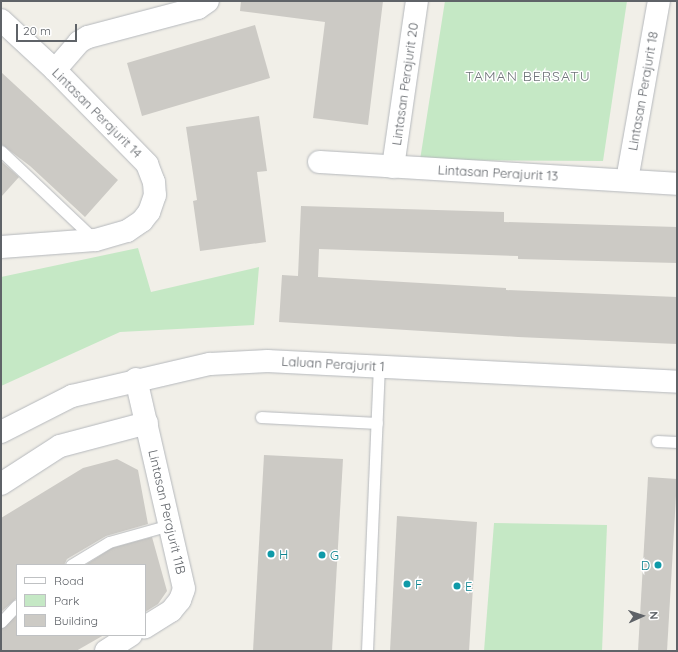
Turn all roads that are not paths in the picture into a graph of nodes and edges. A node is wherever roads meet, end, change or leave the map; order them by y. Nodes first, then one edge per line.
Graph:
1 (208, 1) edge
2 (416, 1) edge
3 (659, 1) edge
4 (1, 20) edge
5 (55, 70) junction
6 (1, 151) edge
7 (319, 162) dead end
8 (394, 167) junction
9 (627, 180) junction
10 (677, 184) edge
11 (95, 240) junction
12 (1, 247) edge
13 (379, 366) junction
14 (136, 380) junction
15 (677, 382) edge
16 (260, 417) dead end
17 (147, 423) junction
18 (377, 423) junction
19 (1, 432) edge
20 (657, 440) dead end
21 (677, 442) edge
22 (1, 484) edge
23 (170, 525) junction
24 (73, 564) edge
25 (16, 606) edge
26 (1, 622) edge
27 (146, 626) edge
28 (129, 636) edge
29 (106, 651) edge
30 (367, 651) edge

1 - 5 street
2 - 8 street, Lintasan Perajurit 20
3 - 9 street, Lintasan Perajurit 18
4 - 5 street, Lintasan Perajurit 14
5 - 11 street, Lintasan Perajurit 14
6 - 11 lane
7 - 8 street, Lintasan Perajurit 13
8 - 9 street, Lintasan Perajurit 13
9 - 10 street, Lintasan Perajurit 13
11 - 12 street
13 - 14 street, Laluan Perajurit 1
13 - 15 street, Laluan Perajurit 1
13 - 18 lane
14 - 17 street, Lintasan Perajurit 11B
14 - 19 street, Laluan Perajurit 1
16 - 18 lane
17 - 22 street
17 - 23 street, Lintasan Perajurit 11B
18 - 30 lane
20 - 21 lane
23 - 24 lane
23 - 27 street, Lintasan Perajurit 11B
25 - 26 lane
28 - 29 street

